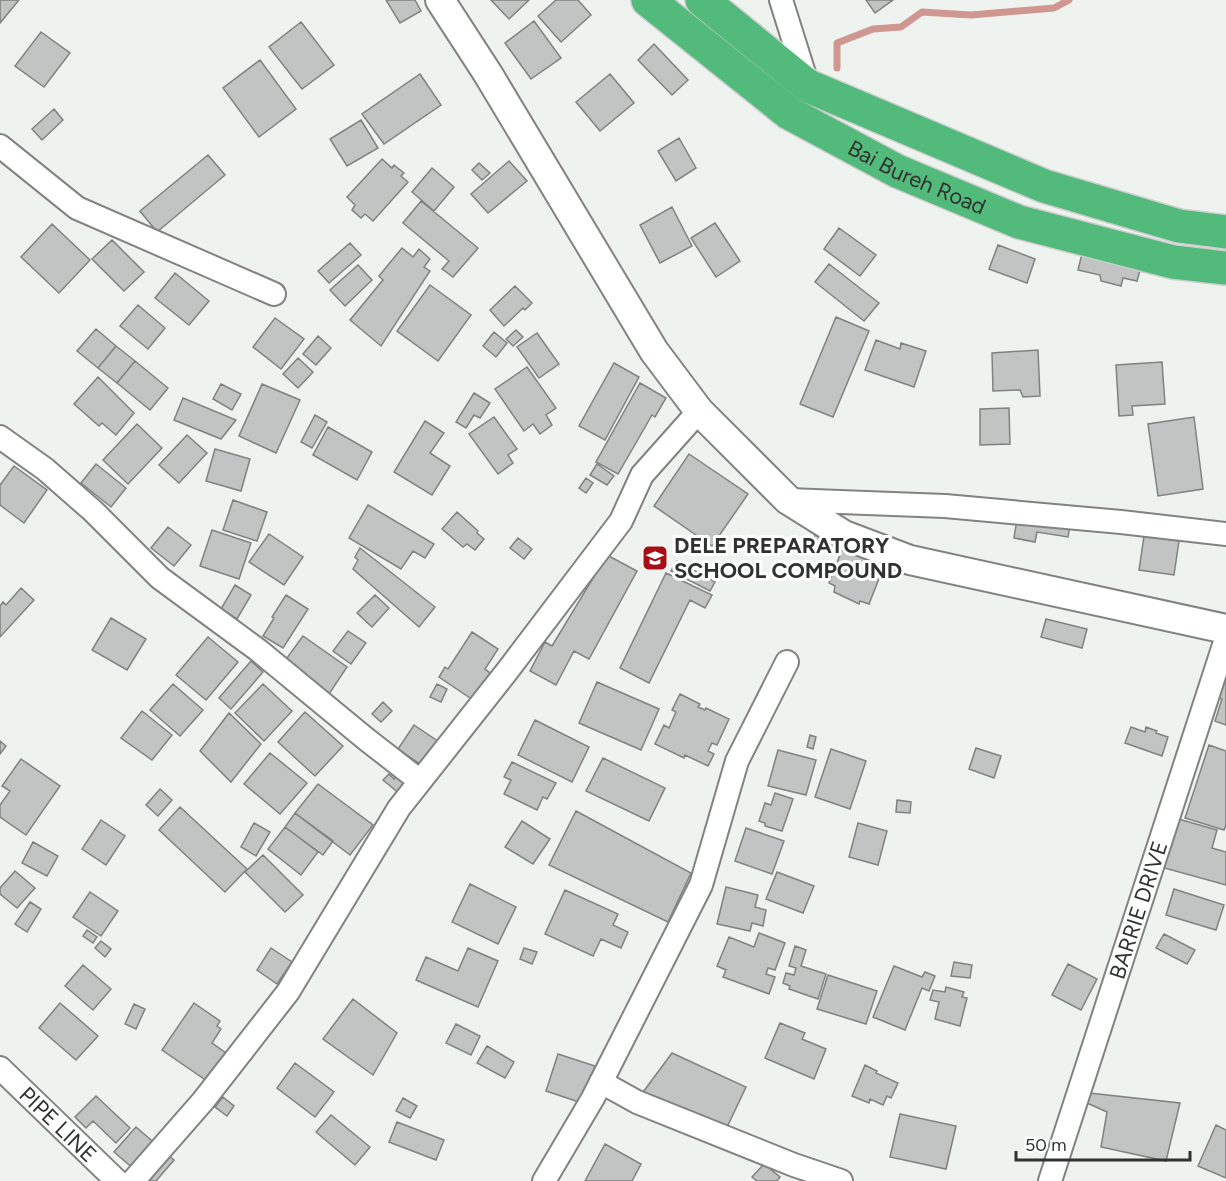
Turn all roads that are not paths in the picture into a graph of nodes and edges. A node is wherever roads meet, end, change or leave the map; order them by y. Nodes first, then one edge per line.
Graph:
1 (440, 0) edge
2 (648, 0) edge
3 (702, 0) edge
4 (782, 0) edge
5 (808, 86) junction
6 (0, 146) edge
7 (1226, 232) edge
8 (1226, 268) edge
9 (274, 294) dead end
10 (699, 411) junction
11 (0, 437) edge
12 (788, 500) junction
13 (1226, 534) edge
14 (1226, 630) edge
15 (1226, 639) edge
16 (787, 662) dead end
17 (420, 781) junction
18 (0, 1068) edge
19 (601, 1082) junction
20 (117, 1181) edge
21 (133, 1181) edge
22 (544, 1181) edge
23 (842, 1181) edge
24 (1050, 1181) edge

1 - 10 street
2 - 8 highway, Bai Bureh Road
3 - 5 highway, Bai Bureh Road
4 - 5 street
5 - 7 highway, Bai Bureh Road
6 - 9 street
10 - 12 street
10 - 17 street
11 - 17 street
12 - 13 street
12 - 14 street
15 - 24 street, BARRIE DRIVE
16 - 19 street
17 - 21 street
18 - 20 street, PIPE LINE
19 - 22 street
19 - 23 street

